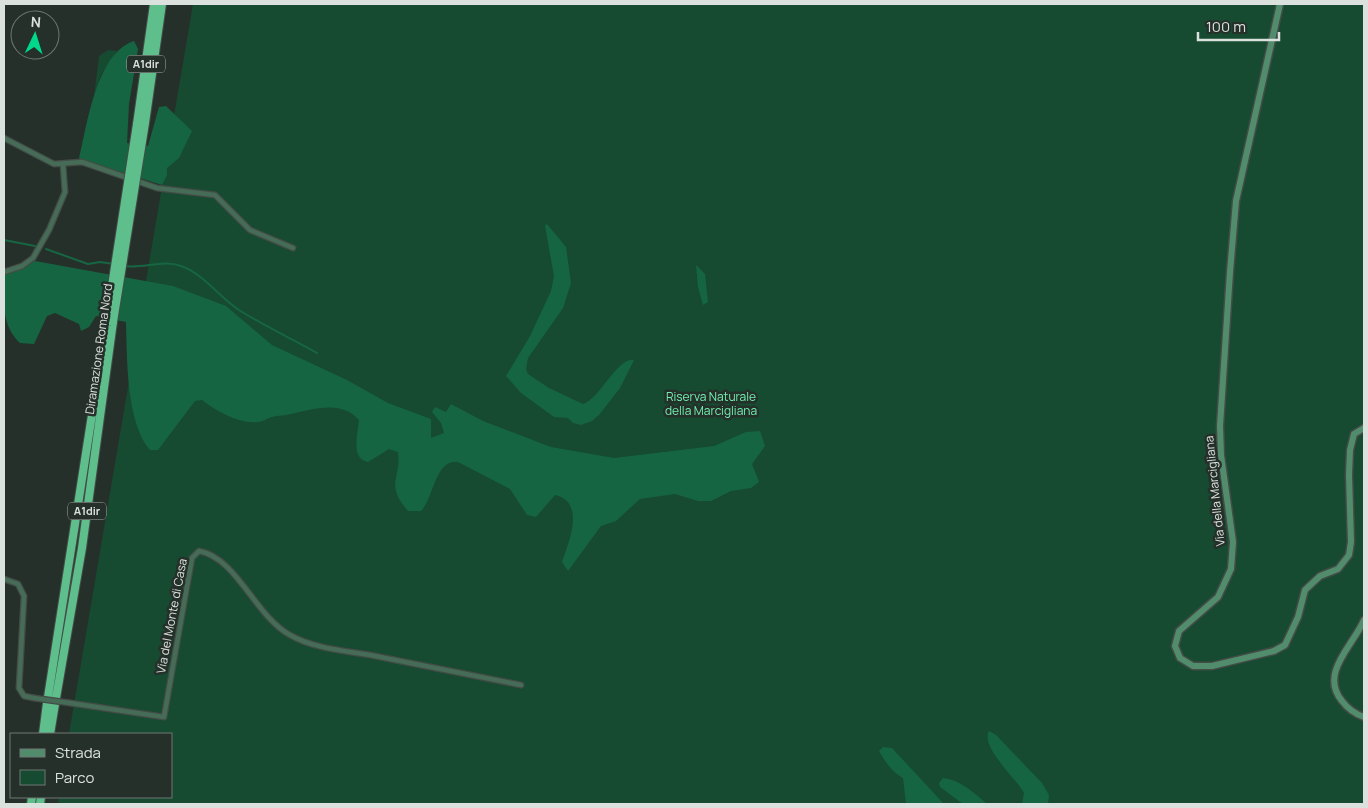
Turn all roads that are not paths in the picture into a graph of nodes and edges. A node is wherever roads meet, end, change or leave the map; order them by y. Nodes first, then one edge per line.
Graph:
1 (154, 4) edge
2 (162, 4) edge
3 (1280, 4) edge
4 (141, 123) junction
5 (4, 138) edge
6 (63, 165) junction
7 (292, 248) dead end
8 (4, 272) edge
9 (1364, 428) edge
10 (4, 579) edge
11 (1364, 620) edge
12 (521, 685) dead end
13 (52, 701) junction
14 (1364, 717) edge
15 (43, 733) edge
16 (50, 733) edge

1 - 4 highway, Diramazione Roma Nord / A1dir
2 - 4 highway, Diramazione Roma Nord / A1dir
3 - 9 street, Via della Marcigliana
4 - 13 highway, Diramazione Roma Nord / A1dir, bridge
5 - 6 street
6 - 7 street
6 - 8 street
10 - 12 street, Via del Monte di Casa, bridge
11 - 14 street
13 - 15 highway, Diramazione Roma Nord / A1dir
13 - 16 highway, Diramazione Roma Nord / A1dir

